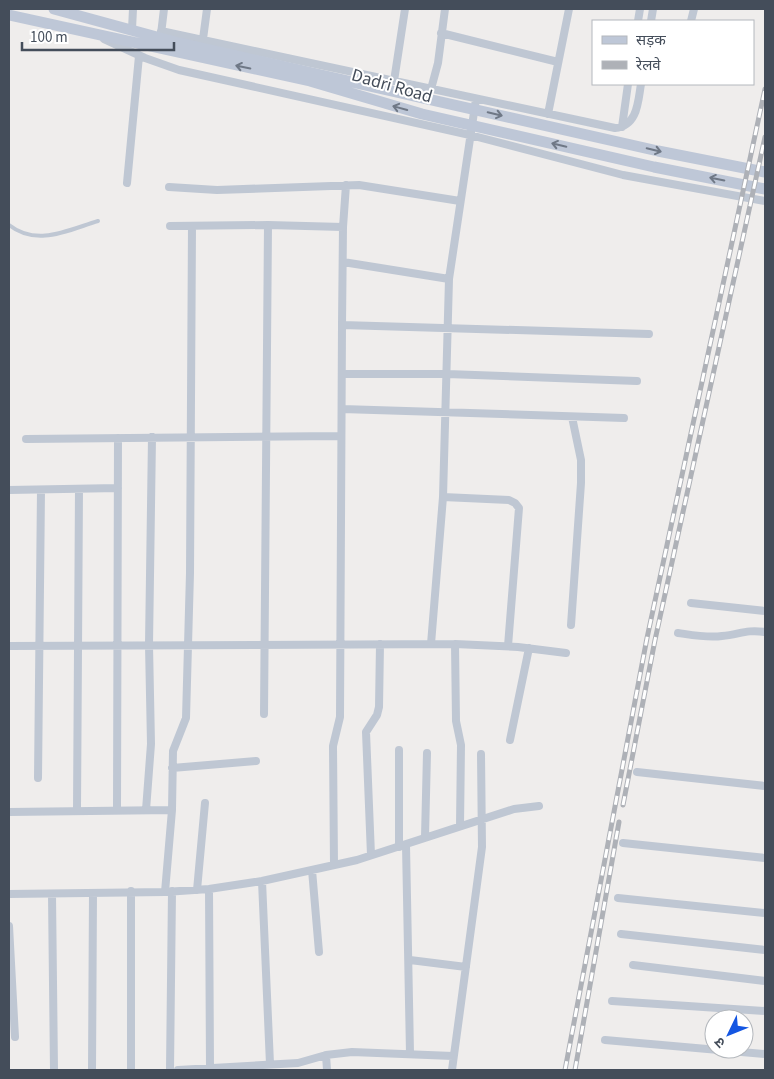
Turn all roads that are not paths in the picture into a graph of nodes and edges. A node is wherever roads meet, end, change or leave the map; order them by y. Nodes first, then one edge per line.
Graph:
1 (54, 9) edge
2 (132, 9) edge
3 (164, 9) edge
4 (207, 9) edge
5 (405, 9) edge
6 (445, 9) edge
7 (569, 9) edge
8 (9, 15) edge
9 (132, 29) junction
10 (90, 33) junction
11 (441, 33) junction
12 (161, 34) junction
13 (203, 39) junction
14 (139, 56) junction
15 (558, 62) junction
16 (394, 81) junction
17 (628, 85) edge
18 (641, 85) edge
19 (431, 89) junction
20 (476, 99) junction
21 (548, 114) junction
22 (622, 127) junction
23 (470, 135) junction
24 (765, 172) edge
25 (127, 183) dead end
26 (346, 185) junction
27 (169, 187) dead end
28 (765, 189) edge
29 (460, 201) junction
30 (765, 201) edge
31 (98, 221) dead end
32 (9, 224) edge
33 (268, 225) junction
34 (170, 226) dead end
35 (192, 226) junction
36 (343, 228) junction
37 (343, 262) junction
38 (449, 278) junction
39 (342, 325) junction
40 (446, 328) junction
41 (649, 334) dead end
42 (342, 374) junction
43 (446, 374) junction
44 (638, 381) dead end
45 (342, 409) junction
46 (444, 412) junction
47 (572, 417) junction
48 (624, 418) dead end
49 (266, 436) junction
50 (341, 436) junction
51 (152, 437) junction
52 (191, 437) junction
53 (118, 438) junction
54 (26, 439) dead end
55 (118, 488) junction
56 (79, 489) junction
57 (9, 490) edge
58 (41, 490) junction
59 (443, 496) junction
60 (691, 603) dead end
61 (765, 611) edge
62 (571, 625) dead end
63 (765, 632) edge
64 (678, 633) dead end
65 (116, 644) junction
66 (340, 644) junction
67 (380, 644) junction
68 (431, 644) junction
69 (455, 644) junction
70 (77, 645) junction
71 (149, 645) junction
72 (188, 645) junction
73 (265, 645) junction
74 (9, 646) edge
75 (40, 646) junction
76 (508, 646) junction
77 (529, 648) junction
78 (566, 653) dead end
79 (264, 714) dead end
80 (510, 740) dead end
81 (400, 750) dead end
82 (427, 753) dead end
83 (480, 754) dead end
84 (256, 761) dead end
85 (172, 768) junction
86 (637, 772) dead end
87 (38, 778) dead end
88 (765, 786) edge
89 (205, 803) dead end
90 (539, 806) dead end
91 (77, 810) junction
92 (117, 810) junction
93 (146, 810) junction
94 (172, 810) junction
95 (9, 812) edge
96 (480, 820) junction
97 (460, 826) junction
98 (425, 837) junction
99 (623, 843) dead end
100 (403, 846) junction
101 (371, 855) junction
102 (765, 858) edge
103 (334, 865) junction
104 (312, 870) junction
105 (262, 881) junction
106 (209, 889) junction
107 (198, 890) junction
108 (131, 891) junction
109 (169, 892) junction
110 (9, 894) edge
111 (93, 894) junction
112 (52, 895) junction
113 (618, 898) dead end
114 (765, 914) edge
115 (9, 926) edge
116 (621, 934) dead end
117 (765, 950) edge
118 (319, 952) dead end
119 (410, 960) junction
120 (633, 965) dead end
121 (466, 967) junction
122 (765, 981) edge
123 (612, 1001) dead end
124 (765, 1011) edge
125 (15, 1037) dead end
126 (605, 1040) dead end
127 (410, 1053) junction
128 (765, 1054) edge
129 (326, 1055) junction
130 (453, 1056) junction
131 (270, 1064) junction
132 (210, 1067) junction
133 (54, 1070) edge
134 (92, 1070) edge
135 (131, 1070) edge
136 (170, 1070) edge
137 (178, 1070) edge
138 (327, 1070) edge
139 (452, 1070) edge

1 - 9 street, Dadri Road
2 - 9 street
3 - 12 street
4 - 13 street
5 - 16 street
6 - 11 street
7 - 15 street
8 - 10 street, Dadri Road
9 - 12 street, Dadri Road
10 - 14 street
28 -> 10 street, Dadri Road
11 - 15 street
11 - 19 street
12 - 13 street
12 -> 24 street, Dadri Road
13 - 16 street
14 - 23 street
14 - 25 street
15 - 21 street
16 - 19 street
17 - 22 street
18 - 22 street
19 - 20 street
20 - 21 street
20 - 23 street
21 - 22 street
23 - 29 street
23 - 30 street
26 - 27 street
26 - 29 street
26 - 36 street
29 - 38 street
31 - 32 lane
33 - 35 street
33 - 36 street
33 - 49 street
34 - 35 street
35 - 52 street
36 - 37 street
37 - 38 street
37 - 39 street
38 - 40 street
39 - 40 street
39 - 42 street
40 - 41 street
40 - 43 street
42 - 43 street
42 - 45 street
43 - 44 street
43 - 46 street
45 - 46 street
45 - 50 street
46 - 47 street
46 - 59 street
47 - 48 street
47 - 62 street
49 - 50 street
49 - 52 street
49 - 73 street
50 - 66 street
51 - 52 street
51 - 53 street
51 - 71 street
52 - 72 street
53 - 54 street
53 - 55 street
55 - 56 street
55 - 65 street
56 - 58 street
56 - 70 street
57 - 58 street
58 - 75 street
59 - 68 street
59 - 76 street
60 - 61 street
63 - 64 street
65 - 70 street
65 - 71 street
65 - 92 street
66 - 67 street
66 - 73 street
66 - 103 street
67 - 68 street
67 - 101 street
68 - 69 street
69 - 76 street
69 - 97 street
70 - 75 street
70 - 91 street
71 - 72 street
71 - 93 street
72 - 73 street
72 - 85 street
73 - 79 street
74 - 75 street
75 - 87 street
76 - 77 street
77 - 78 street
77 - 80 street
81 - 100 street
82 - 98 street
83 - 96 street
84 - 85 street
85 - 94 street
86 - 88 street
89 - 107 street
90 - 96 street
91 - 92 street
91 - 95 street
92 - 93 street
93 - 94 street
94 - 109 street
96 - 97 street
96 - 121 street
97 - 98 street
98 - 100 street
99 - 102 street
100 - 101 street
100 - 119 street
101 - 103 street
103 - 104 street
104 - 105 street
104 - 118 street
105 - 106 street
105 - 131 street
106 - 107 street
106 - 132 street
107 - 109 street
108 - 109 street
108 - 111 street
108 - 135 street
109 - 136 street
110 - 112 street
111 - 112 street
111 - 134 street
112 - 133 street
113 - 114 street
115 - 125 street
116 - 117 street
119 - 121 street
119 - 127 street
120 - 122 street
121 - 130 street
123 - 124 street
126 - 128 street
127 - 129 street
127 - 130 street
129 - 131 street
129 - 138 street
130 - 139 street
131 - 132 street
132 - 137 street

